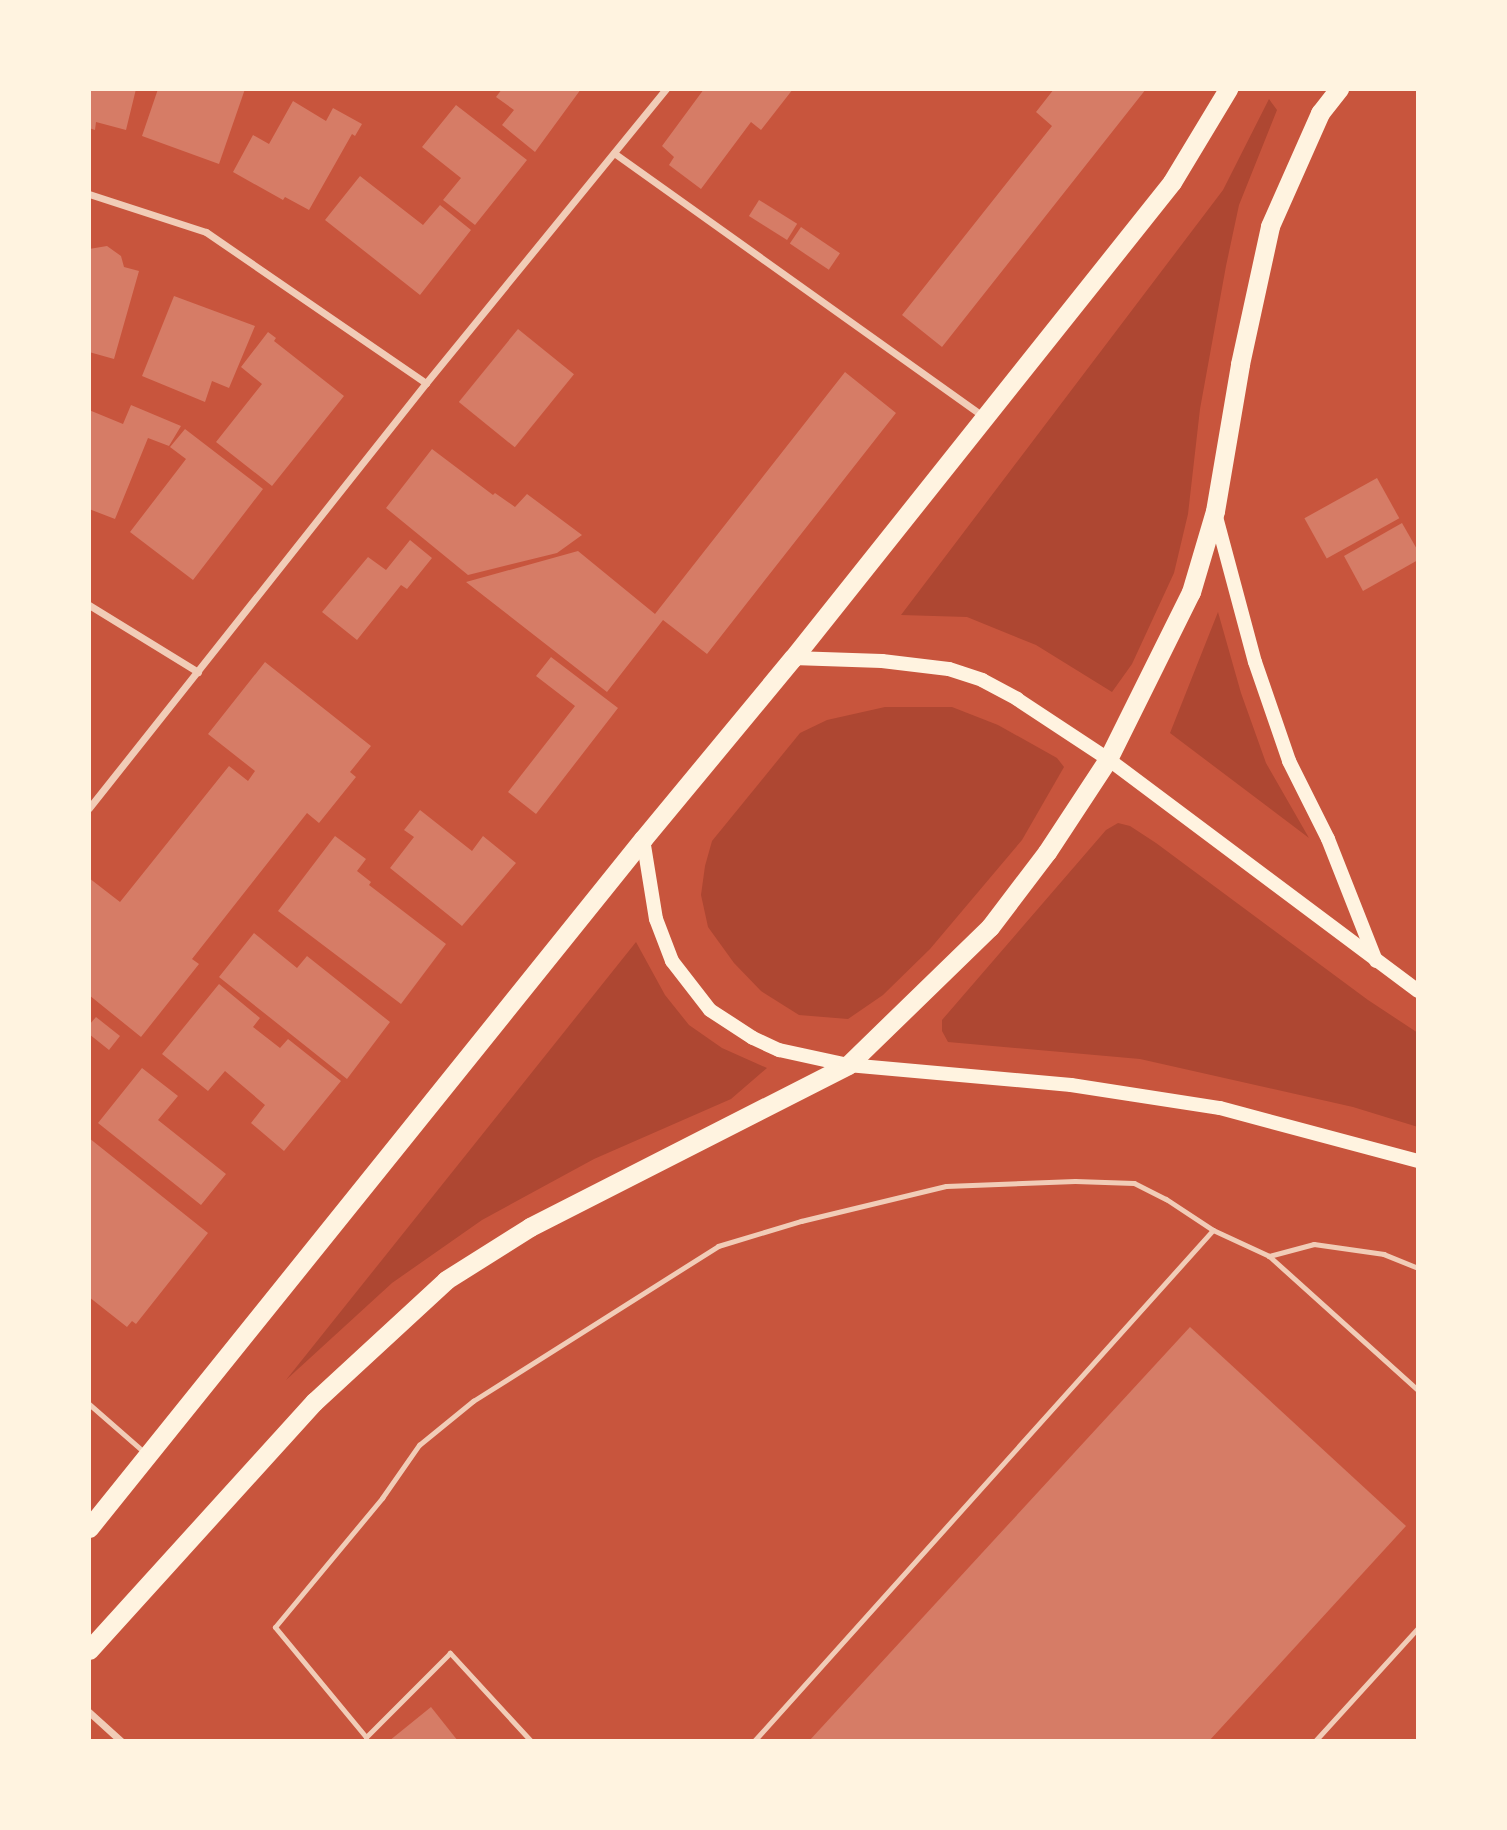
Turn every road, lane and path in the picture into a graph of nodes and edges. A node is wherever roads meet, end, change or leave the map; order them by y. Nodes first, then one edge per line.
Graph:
1 (666, 89) edge
2 (1228, 89) edge
3 (1324, 89) edge
4 (1339, 89) edge
5 (1320, 113) junction
6 (614, 153) junction
7 (89, 194) edge
8 (426, 383) junction
9 (984, 417) junction
10 (1214, 511) junction
11 (89, 605) edge
12 (793, 658) junction
13 (198, 672) junction
14 (1108, 759) junction
15 (89, 808) edge
16 (643, 839) junction
17 (1377, 962) junction
18 (1418, 991) edge
19 (848, 1065) junction
20 (1418, 1161) edge
21 (1213, 1230) junction
22 (1269, 1256) junction
23 (1418, 1268) edge
24 (1418, 1390) edge
25 (92, 1406) edge
26 (89, 1415) edge
27 (148, 1455) junction
28 (89, 1528) edge
29 (1418, 1628) edge
30 (89, 1650) edge
31 (89, 1712) edge
32 (121, 1741) edge
33 (531, 1741) edge
34 (754, 1741) edge
35 (1315, 1741) edge

1 - 6 street
2 - 9 highway
3 - 5 highway
4 - 5 highway
5 - 10 highway
6 - 8 street
6 - 9 street
7 - 8 street
8 - 13 street
9 - 12 highway
10 - 14 highway
10 - 17 main road
11 - 13 street
12 - 14 main road
12 - 16 highway
13 - 15 street
14 - 17 main road
14 - 19 highway
16 - 19 main road
16 - 27 highway
17 - 18 main road
19 - 20 main road
19 - 30 highway
21 - 22 lane
21 - 33 lane
21 - 34 lane
22 - 23 lane
22 - 24 lane
25 - 26 lane
25 - 27 lane
27 - 28 highway
29 - 35 lane
31 - 32 street

